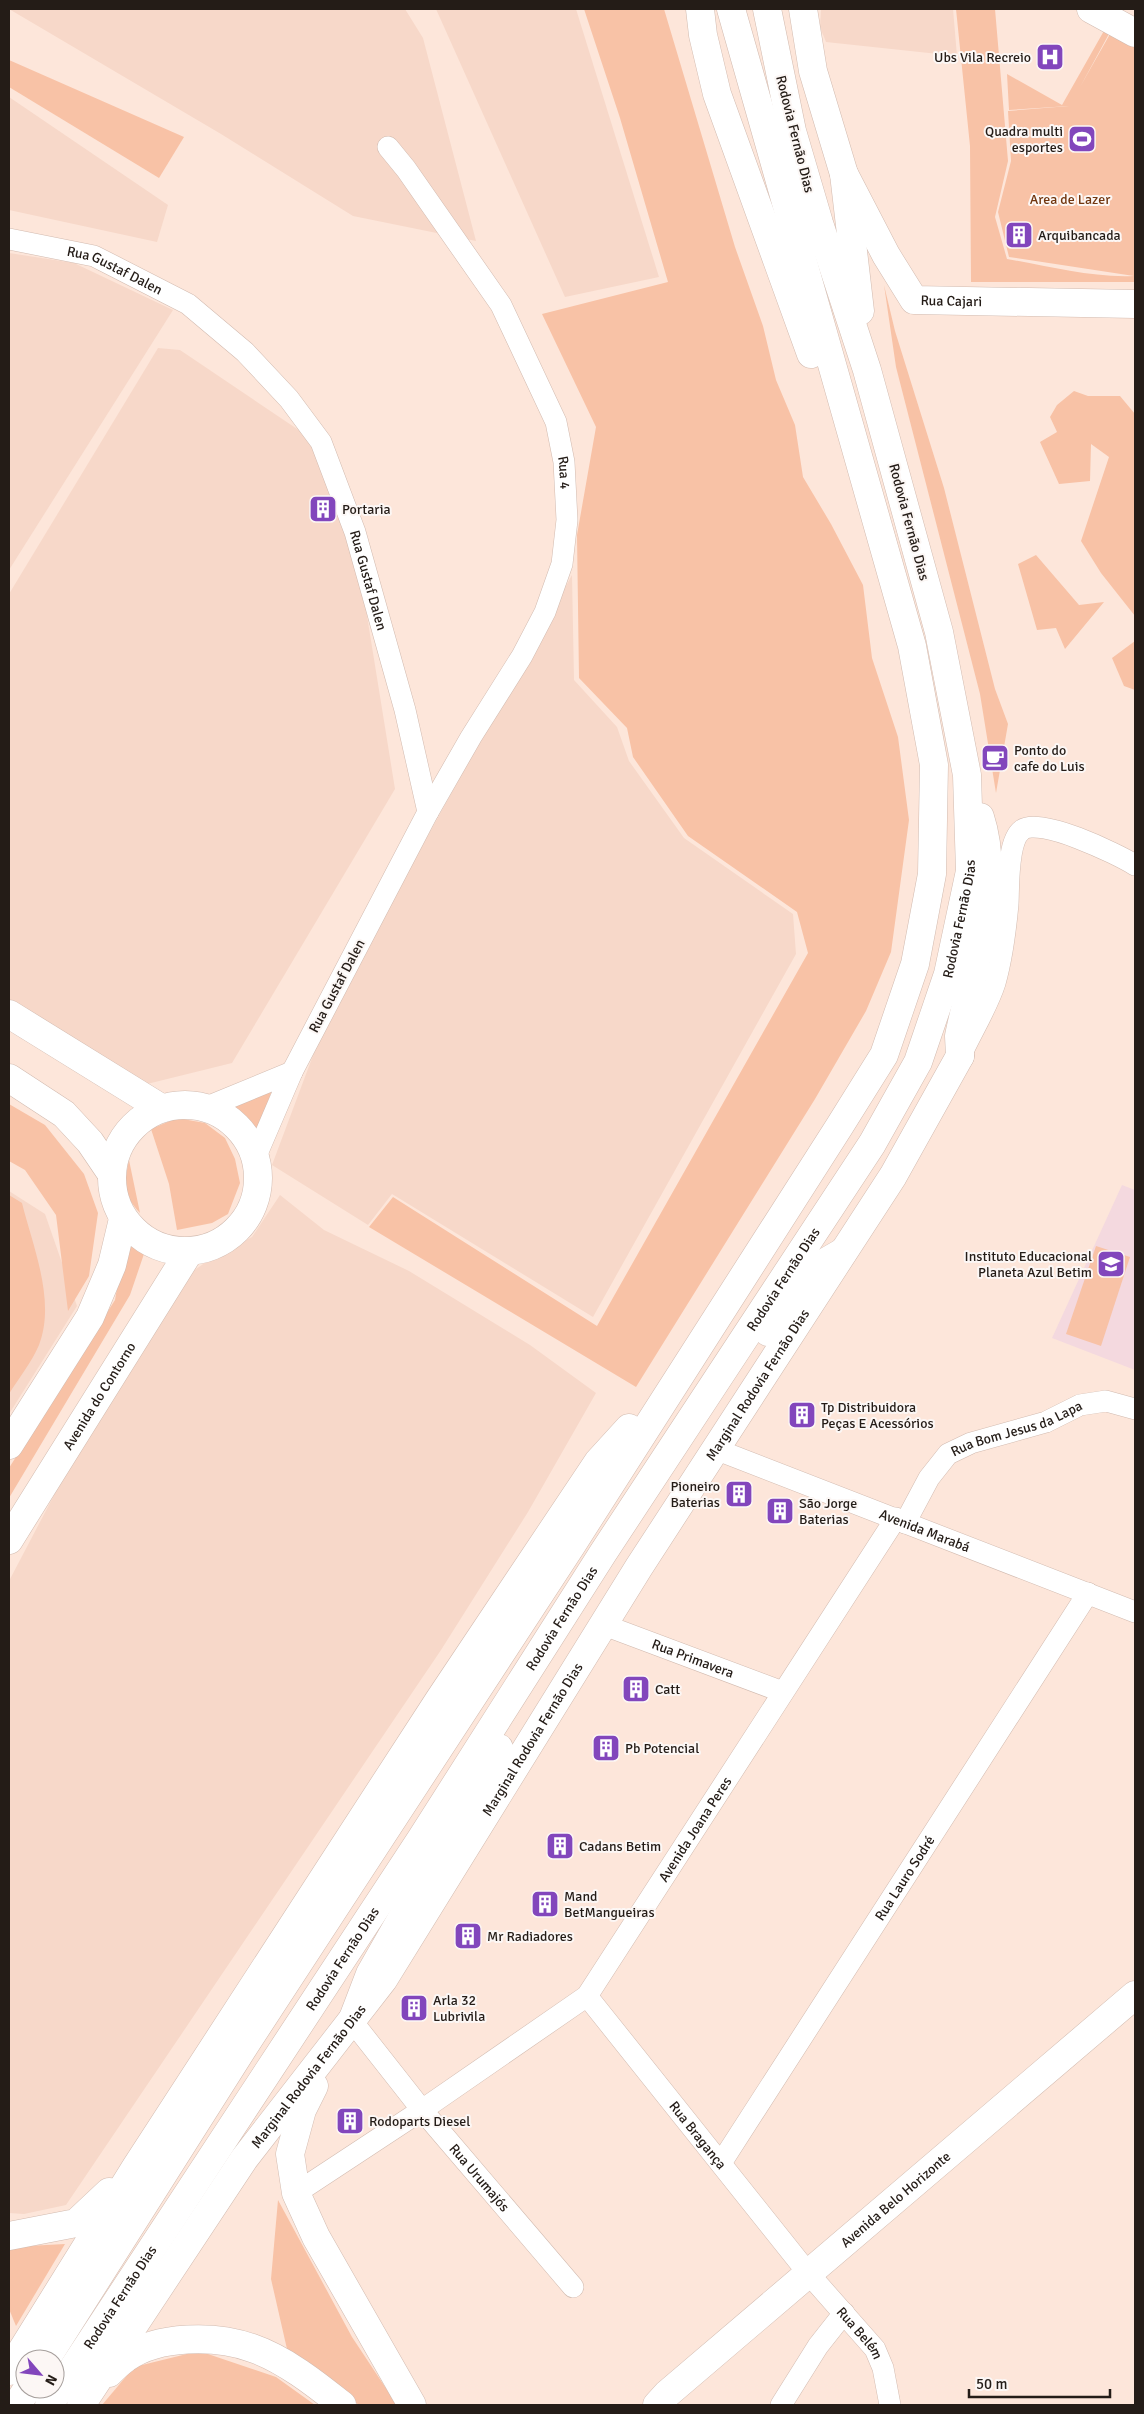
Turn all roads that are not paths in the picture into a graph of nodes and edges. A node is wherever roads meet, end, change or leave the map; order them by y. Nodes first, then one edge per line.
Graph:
1 (700, 9) edge
2 (732, 9) edge
3 (767, 9) edge
4 (803, 9) edge
5 (1091, 9) edge
6 (1135, 33) edge
7 (388, 147) dead end
8 (844, 174) junction
9 (9, 239) edge
10 (1135, 304) edge
11 (867, 370) junction
12 (860, 464) junction
13 (966, 775) junction
14 (428, 812) junction
15 (1135, 865) edge
16 (9, 1014) edge
17 (960, 1056) junction
18 (292, 1072) junction
19 (9, 1078) edge
20 (207, 1107) junction
21 (161, 1108) junction
22 (256, 1156) junction
23 (111, 1173) junction
24 (124, 1219) junction
25 (189, 1252) junction
26 (843, 1252) junction
27 (689, 1359) junction
28 (1135, 1409) edge
29 (696, 1412) junction
30 (9, 1445) edge
31 (715, 1449) junction
32 (901, 1521) junction
33 (9, 1540) edge
34 (603, 1553) junction
35 (1088, 1593) junction
36 (1135, 1612) edge
37 (604, 1625) junction
38 (783, 1692) junction
39 (1135, 1995) edge
40 (587, 1996) junction
41 (352, 2021) junction
42 (334, 2046) junction
43 (422, 2110) junction
44 (720, 2163) junction
45 (136, 2167) junction
46 (296, 2193) junction
47 (9, 2236) edge
48 (808, 2272) junction
49 (573, 2287) dead end
50 (844, 2313) junction
51 (52, 2349) edge
52 (9, 2371) edge
53 (86, 2397) edge
54 (49, 2405) edge
55 (342, 2405) edge
56 (412, 2405) edge
57 (657, 2405) edge
58 (781, 2405) edge
59 (890, 2405) edge

1 - 12 main road
2 - 12 main road, Rodovia Fernão Dias
3 - 11 main road, Rodovia Fernão Dias
4 - 8 main road
5 - 6 main road
7 - 14 street, Rua 4
8 - 10 main road, Rua Cajari
8 - 11 main road
9 - 14 street, Rua Gustaf Dalen
11 - 13 main road, Rodovia Fernão Dias
12 - 27 main road, Rodovia Fernão Dias
13 - 17 main road
13 - 29 main road, Rodovia Fernão Dias
14 - 18 street, Rua Gustaf Dalen
15 - 17 street
16 - 21 main road
17 - 26 main road, Marginal Rodovia Fernão Dias
18 - 20 street
18 - 22 street, Rua Gustaf Dalen
19 - 23 main road
20 - 21 main road
20 - 22 main road
21 - 23 main road
22 - 25 main road
23 - 24 main road
24 - 25 main road
24 - 30 main road
25 - 33 main road, Avenida do Contorno
26 - 29 main road
26 - 31 main road, Marginal Rodovia Fernão Dias
27 - 45 main road
27 - 51 main road, Rodovia Fernão Dias
28 - 32 street, Rua Bom Jesus da Lapa
29 - 34 main road, Rodovia Fernão Dias
31 - 32 street, Avenida Marabá
31 - 37 main road, Marginal Rodovia Fernão Dias
32 - 35 street, Avenida Marabá
32 - 38 street, Avenida Joana Peres
34 - 41 main road
34 - 54 main road, Rodovia Fernão Dias
35 - 36 street, Avenida Marabá
35 - 44 street, Rua Lauro Sodré
37 - 38 street, Rua Primavera
37 - 41 main road, Marginal Rodovia Fernão Dias
38 - 40 street, Avenida Joana Peres
39 - 48 main road, Avenida Belo Horizonte
40 - 43 street, Avenida Joana Peres
40 - 44 street, Rua Bragança
41 - 42 main road, Marginal Rodovia Fernão Dias
41 - 43 street, Rua Urumajós
42 - 46 main road
42 - 53 main road, Marginal Rodovia Fernão Dias
43 - 46 street, Avenida Joana Peres
43 - 49 street, Rua Urumajós
44 - 48 street, Rua Bragança
45 - 47 main road
45 - 52 main road
46 - 56 main road
48 - 50 street, Rua Belém
48 - 57 main road, Avenida Belo Horizonte
50 - 58 street
50 - 59 street, Rua Belém
53 - 55 main road

